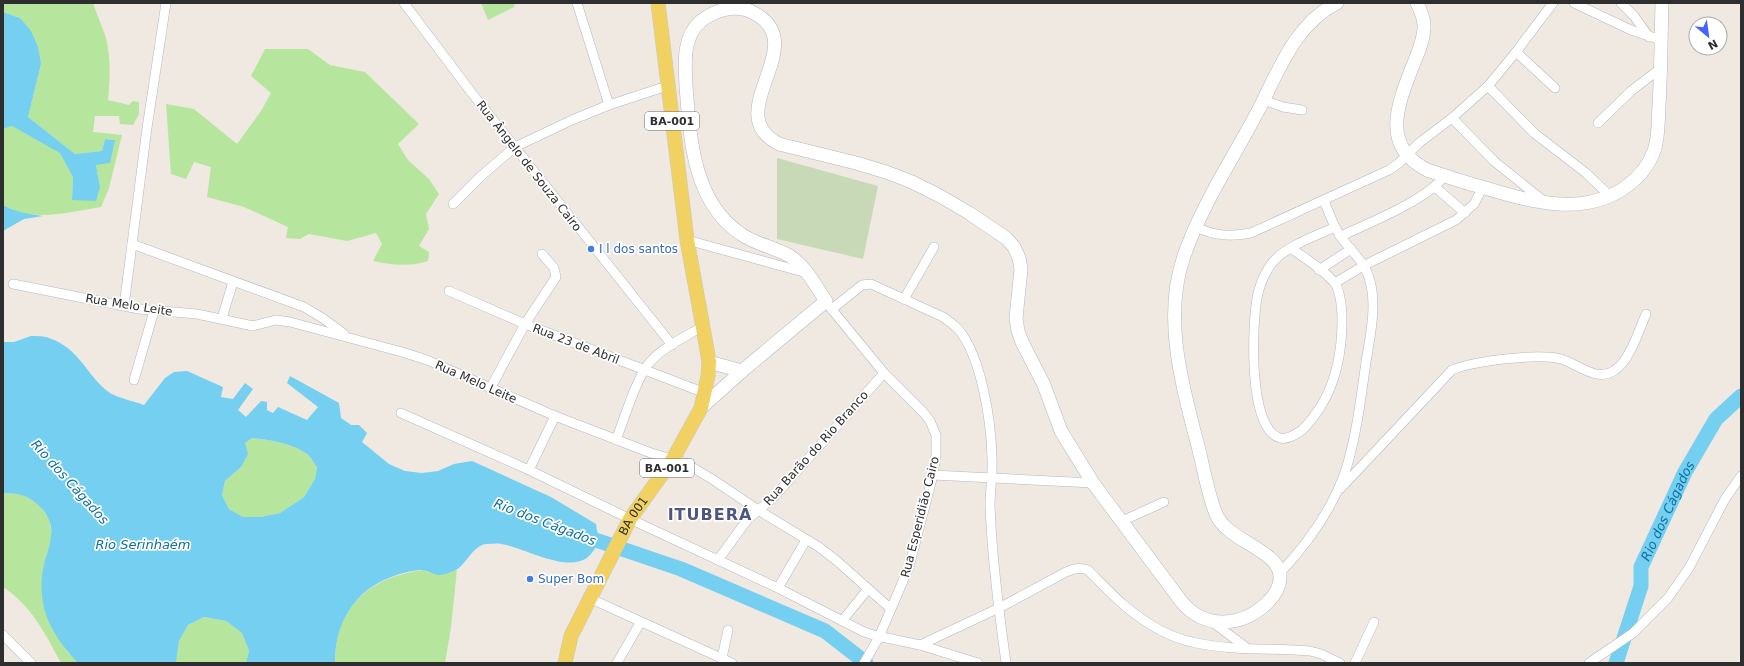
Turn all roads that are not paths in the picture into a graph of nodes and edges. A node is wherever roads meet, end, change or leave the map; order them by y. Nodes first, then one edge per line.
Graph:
1 (166, 3) edge
2 (404, 3) edge
3 (577, 3) edge
4 (658, 3) edge
5 (1337, 3) edge
6 (1417, 3) edge
7 (1553, 3) edge
8 (1574, 3) edge
9 (1621, 3) edge
10 (1662, 3) edge
11 (1655, 38) junction
12 (1516, 52) junction
13 (1661, 68) junction
14 (667, 86) junction
15 (1488, 86) junction
16 (1555, 88) dead end
17 (1264, 100) junction
18 (609, 105) junction
19 (1302, 110) dead end
20 (1452, 118) junction
21 (1598, 123) dead end
22 (515, 147) junction
23 (1407, 155) junction
24 (1444, 176) junction
25 (1435, 187) junction
26 (1483, 187) junction
27 (1610, 196) junction
28 (1324, 200) junction
29 (1546, 203) junction
30 (453, 204) dead end
31 (1465, 213) junction
32 (1196, 227) junction
33 (1335, 227) junction
34 (1341, 236) junction
35 (687, 240) junction
36 (132, 244) junction
37 (934, 247) dead end
38 (1291, 248) junction
39 (1351, 249) junction
40 (542, 254) dead end
41 (1364, 266) junction
42 (1320, 270) junction
43 (807, 273) junction
44 (233, 282) junction
45 (1335, 283) junction
46 (13, 284) dead end
47 (448, 291) dead end
48 (904, 299) junction
49 (124, 306) junction
50 (829, 306) junction
51 (154, 311) junction
52 (1646, 314) dead end
53 (222, 318) junction
54 (525, 324) junction
55 (703, 326) junction
56 (346, 336) junction
57 (672, 345) junction
58 (709, 362) junction
59 (644, 370) junction
60 (742, 371) junction
61 (884, 372) junction
62 (134, 380) dead end
63 (490, 389) junction
64 (705, 393) junction
65 (701, 408) junction
66 (401, 413) dead end
67 (555, 416) junction
68 (616, 440) junction
69 (673, 459) junction
70 (528, 470) junction
71 (932, 475) junction
72 (1741, 476) edge
73 (992, 477) junction
74 (1093, 483) junction
75 (1337, 493) junction
76 (1164, 502) dead end
77 (758, 510) junction
78 (628, 521) junction
79 (1122, 521) junction
80 (806, 540) junction
81 (718, 560) junction
82 (1280, 573) junction
83 (778, 588) junction
84 (868, 589) junction
85 (589, 598) junction
86 (998, 608) junction
87 (891, 609) junction
88 (842, 621) junction
89 (1210, 621) junction
90 (640, 622) junction
91 (1374, 622) dead end
92 (728, 630) dead end
93 (3, 635) edge
94 (879, 637) junction
95 (920, 645) junction
96 (1247, 648) junction
97 (722, 658) junction
98 (31, 663) edge
99 (565, 663) edge
100 (617, 663) edge
101 (732, 663) edge
102 (864, 663) edge
103 (978, 663) edge
104 (1006, 663) edge
105 (1340, 663) edge
106 (1355, 663) edge
107 (1589, 663) edge

1 - 36 street
2 - 22 street, Rua Ângelo de Souza Cairo
3 - 18 street
4 - 14 main road, BA-001
5 - 17 main road
6 - 23 main road
7 - 12 street
8 - 11 street
9 - 11 street
10 - 11 main road
11 - 13 main road
12 - 15 street
12 - 16 street
13 - 21 street
13 - 27 main road
14 - 18 street
14 - 35 main road, BA-001
15 - 20 street
15 - 27 street
17 - 19 street
17 - 32 main road
18 - 22 street
20 - 23 street
20 - 29 street
22 - 30 street
22 - 57 street, Rua Ângelo de Souza Cairo
23 - 24 main road
23 - 28 street
24 - 25 street
24 - 26 main road
25 - 31 street
25 - 34 street
26 - 29 main road
26 - 31 street
27 - 29 main road
28 - 32 street
28 - 33 street
31 - 41 street
32 - 82 main road
33 - 34 street
33 - 38 street
34 - 39 street
35 - 43 street
35 - 55 main road, BA-001
36 - 44 street
36 - 49 street
37 - 48 street
38 - 42 street
38 - 45 street
39 - 41 street
39 - 42 street
40 - 54 street
41 - 45 street
41 - 75 street
42 - 45 street
43 - 50 main road
43 - 74 main road
44 - 53 street
44 - 56 street
46 - 49 street, Rua Melo Leite
47 - 54 street, Rua 23 de Abril
48 - 50 street
48 - 73 street
49 - 51 street, Rua Melo Leite
50 - 60 main road
50 - 61 street, Rua Esperidião Cairo
51 - 53 street, Rua Melo Leite
51 - 62 street
52 - 75 street
53 - 56 street, Rua Melo Leite
54 - 59 street, Rua 23 de Abril
54 - 63 street
55 - 57 street
55 - 58 main road, BA-001
56 - 63 street, Rua Melo Leite
57 - 59 street
58 - 60 main road
58 - 64 main road, BA-001
59 - 64 street, Rua 23 de Abril
59 - 68 street
60 - 65 main road
61 - 71 street, Rua Esperidião Cairo
61 - 77 street, Rua Barão do Rio Branco
63 - 67 street, Rua Melo Leite
64 - 65 main road, BA-001
65 - 69 main road, BA 001 / BA-001
66 - 70 street
67 - 68 street, Rua Melo Leite
67 - 70 street
68 - 69 street, Rua Melo Leite
69 - 77 street, Rua Melo Leite
69 - 78 main road, BA 001 / BA-001
70 - 78 street
71 - 73 street
71 - 87 street, Rua Esperidião Cairo
72 - 107 street
73 - 74 street
73 - 86 street
74 - 79 main road
75 - 82 street
76 - 79 street
77 - 80 street, Rua Melo Leite
77 - 81 street, Rua Barão do Rio Branco
78 - 81 street
78 - 85 main road, BA 001
79 - 89 main road
80 - 83 street
80 - 84 street, Rua Melo Leite
81 - 83 street
82 - 89 main road
83 - 88 street
84 - 87 street, Rua Melo Leite
84 - 88 street
85 - 90 street
85 - 99 main road, BA 001
86 - 95 street
86 - 96 street
86 - 104 street
87 - 94 street, Rua Esperidião Cairo
88 - 94 street
89 - 96 street
90 - 97 street
90 - 100 street
91 - 106 street
92 - 97 street
93 - 98 street
94 - 95 street
94 - 102 street, Rua Esperidião Cairo
95 - 103 street
96 - 105 street
97 - 101 street

